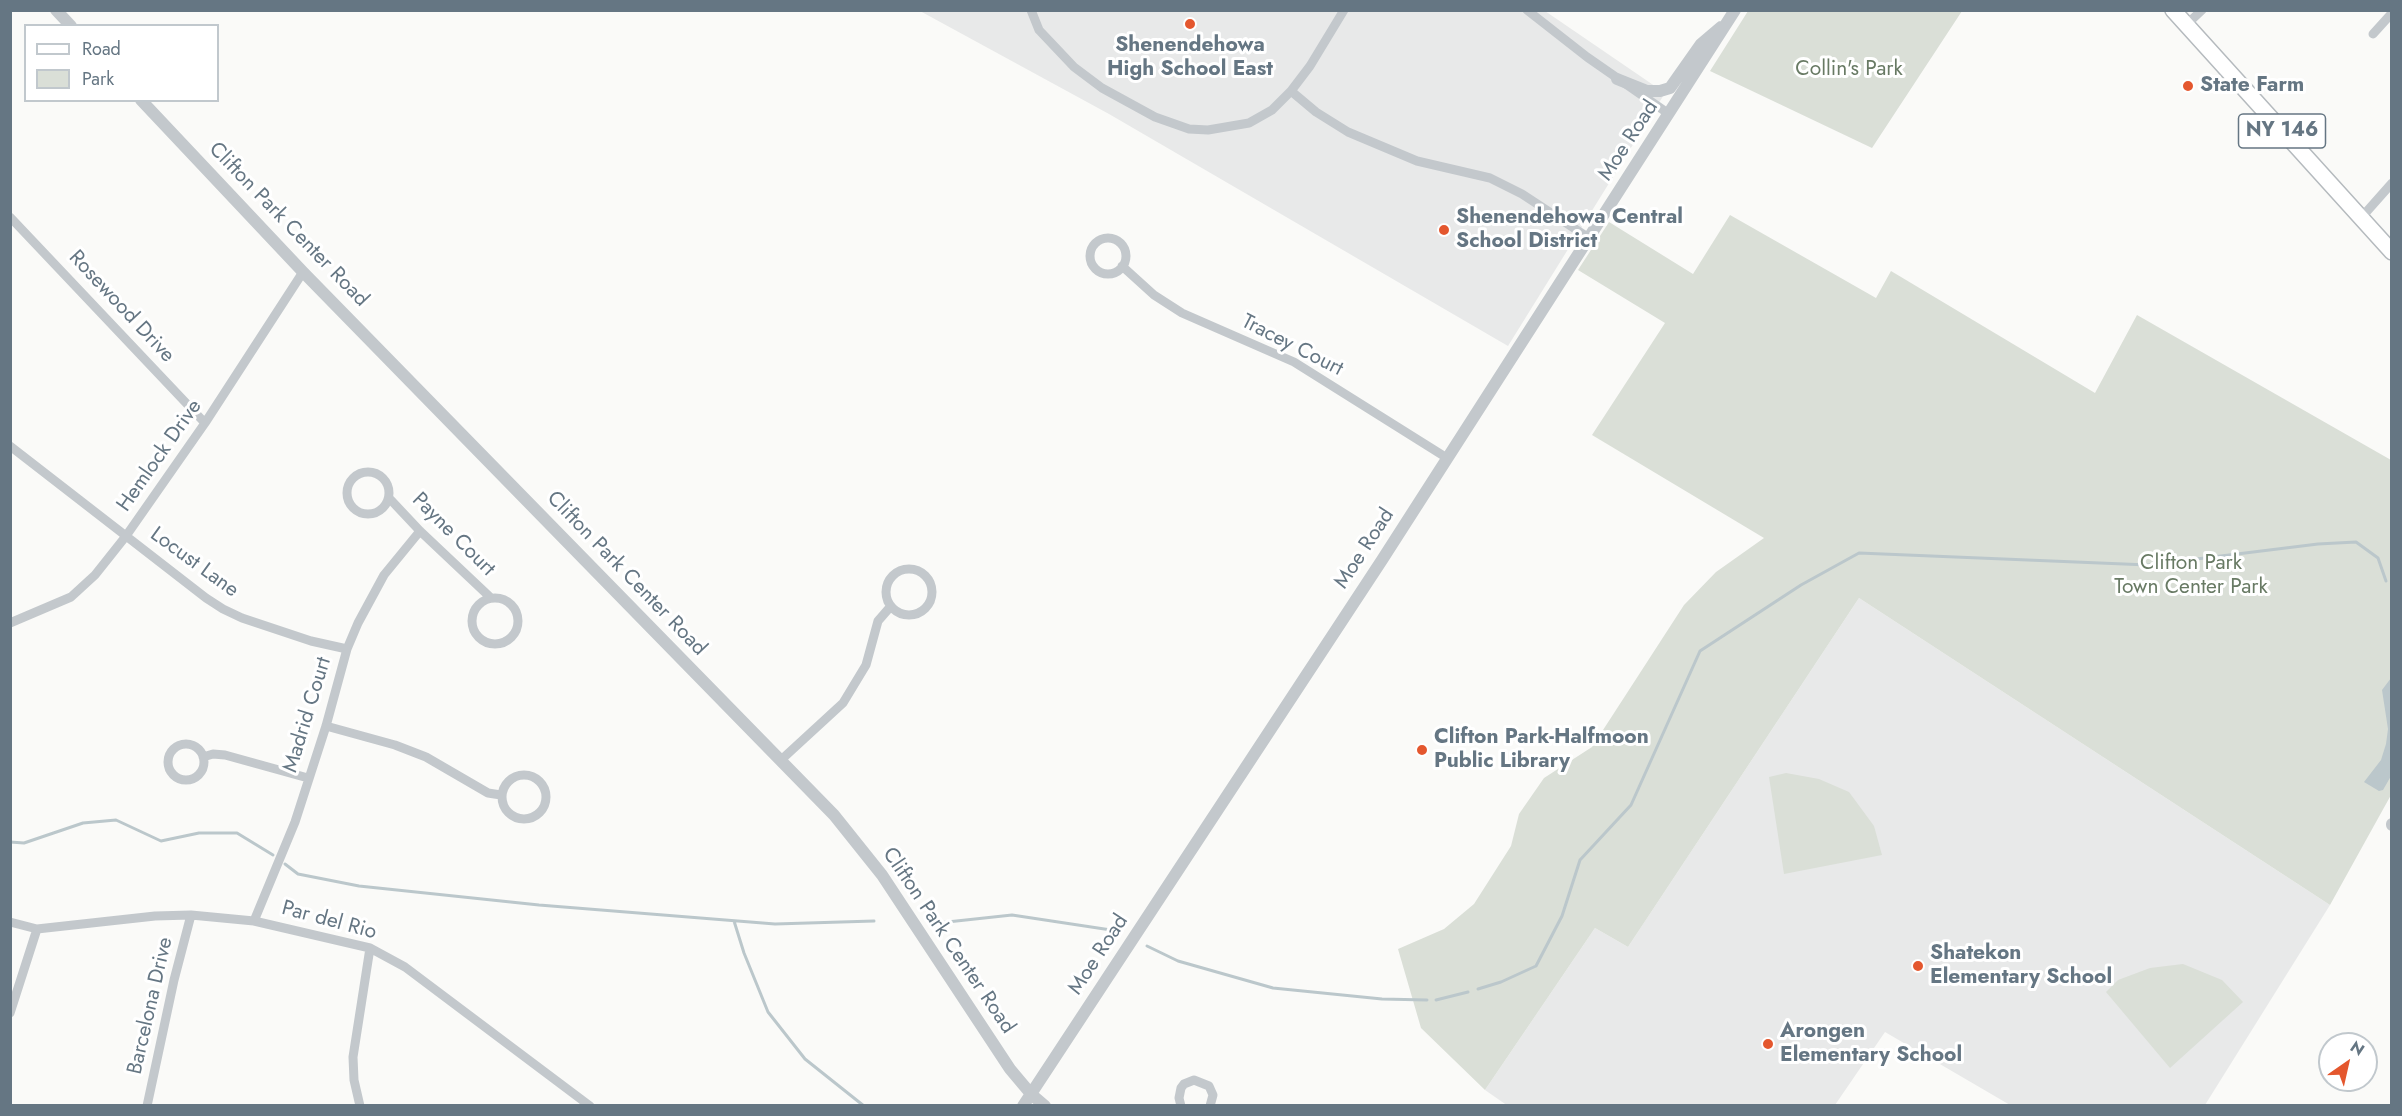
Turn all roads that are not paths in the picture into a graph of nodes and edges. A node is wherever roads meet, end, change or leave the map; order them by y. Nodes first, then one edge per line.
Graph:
1 (56, 10) edge
2 (1031, 10) edge
3 (1344, 10) edge
4 (1527, 10) edge
5 (2173, 10) edge
6 (2202, 10) edge
7 (2391, 13) edge
8 (1733, 14) edge
9 (68, 24) edge
10 (2186, 25) junction
11 (2373, 34) dead end
12 (1617, 79) junction
13 (1291, 91) junction
14 (143, 102) edge
15 (1669, 114) junction
16 (2391, 183) edge
17 (10, 217) edge
18 (2361, 218) junction
19 (1589, 238) junction
20 (2391, 252) edge
21 (1122, 266) dead end
22 (303, 272) junction
23 (205, 423) junction
24 (10, 446) edge
25 (1447, 458) junction
26 (390, 498) junction
27 (420, 531) junction
28 (126, 536) junction
29 (491, 598) junction
30 (891, 606) junction
31 (10, 623) edge
32 (346, 649) junction
33 (326, 726) junction
34 (203, 757) junction
35 (781, 760) junction
36 (308, 778) junction
37 (501, 795) junction
38 (191, 915) junction
39 (254, 921) junction
40 (10, 922) edge
41 (37, 929) junction
42 (370, 948) junction
43 (10, 1013) edge
44 (1031, 1094) junction
45 (147, 1106) edge
46 (360, 1106) edge
47 (590, 1106) edge
48 (1023, 1106) edge
49 (1045, 1106) edge
50 (1181, 1106) edge
51 (1210, 1106) edge

1 - 9 street
2 - 13 street
3 - 13 street
4 - 12 street
5 - 10 main road, NY 146
6 - 10 street
7 - 11 street
8 - 12 street
8 - 15 street, Moe Road
10 - 18 main road, NY 146
12 - 15 street
13 - 19 street
14 - 22 street, Clifton Park Center Road
15 - 19 street, Moe Road
16 - 18 street
17 - 23 street, Rosewood Drive
18 - 20 main road, NY 146
19 - 25 street, Moe Road
21 - 25 street, Tracey Court
22 - 23 street, Hemlock Drive
22 - 35 street, Clifton Park Center Road
23 - 28 street, Hemlock Drive
24 - 28 street, Locust Lane
25 - 44 street, Moe Road
26 - 26 street, Payne Court
26 - 27 street, Payne Court
27 - 29 street, Payne Court
27 - 32 street, Madrid Court
28 - 31 street, Hemlock Drive
28 - 32 street, Locust Lane
29 - 29 street, Payne Court
30 - 30 street
30 - 35 street
32 - 33 street, Madrid Court
33 - 36 street, Madrid Court
33 - 37 street
34 - 34 street
34 - 36 street
35 - 44 street, Clifton Park Center Road
36 - 39 street, Madrid Court
37 - 37 street
38 - 39 street, Par del Rio
38 - 41 street, Par del Rio
38 - 45 street, Barcelona Drive
39 - 42 street, Par del Rio
40 - 41 street, Par del Rio
41 - 43 street
42 - 46 street
42 - 47 street, Par del Rio
44 - 48 street, Moe Road
44 - 49 street, Clifton Park Center Road
50 - 51 street

